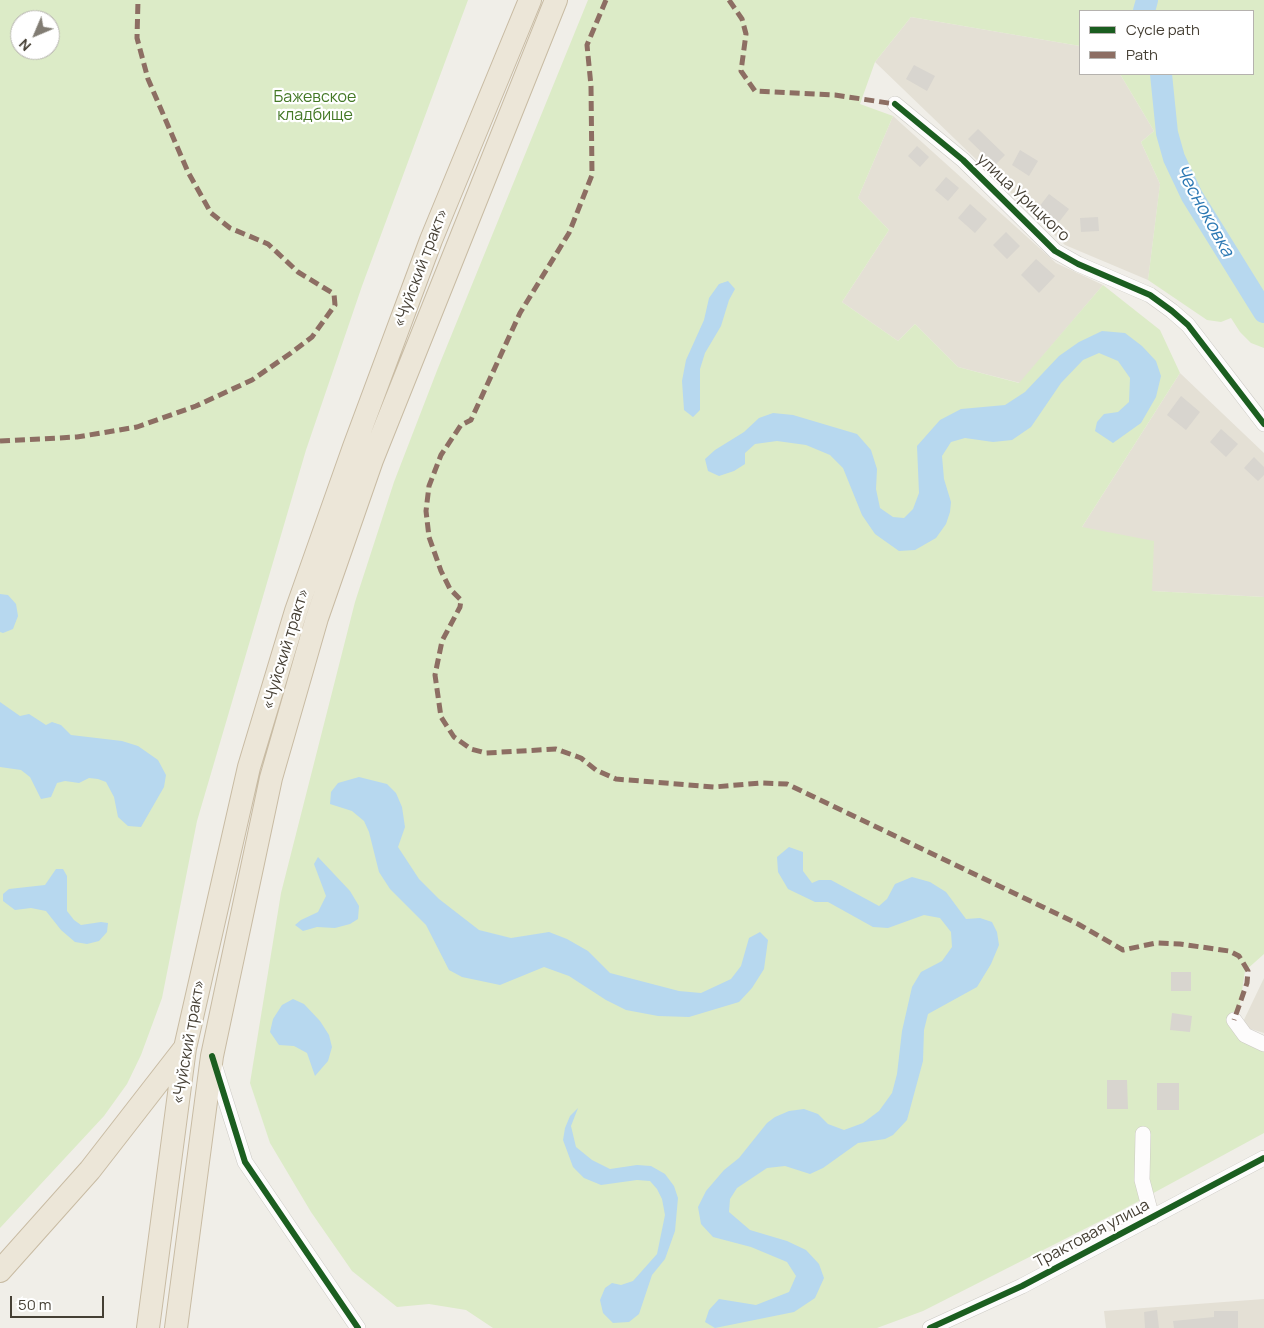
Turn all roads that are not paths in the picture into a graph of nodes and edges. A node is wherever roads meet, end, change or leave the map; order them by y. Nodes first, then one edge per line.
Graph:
1 (516, 0) edge
2 (530, 0) edge
3 (556, 0) edge
4 (519, 25) junction
5 (895, 104) dead end
6 (1264, 424) edge
7 (1234, 1020) dead end
8 (1264, 1044) edge
9 (184, 1048) junction
10 (212, 1056) junction
11 (1143, 1134) dead end
12 (1264, 1158) edge
13 (1152, 1218) junction
14 (0, 1271) edge
15 (148, 1328) edge
16 (176, 1328) edge
17 (358, 1328) edge
18 (930, 1328) edge

1 - 4 street
2 - 4 highway, «Чуйский тракт»
3 - 10 highway, «Чуйский тракт»
4 - 9 highway, «Чуйский тракт»
5 - 6 street, улица Урицкого
7 - 8 street
9 - 14 highway
9 - 15 highway, «Чуйский тракт»
10 - 16 highway, «Чуйский тракт»
10 - 17 street
11 - 13 street
12 - 13 street, Трактовая улица
13 - 18 street, Трактовая улица

